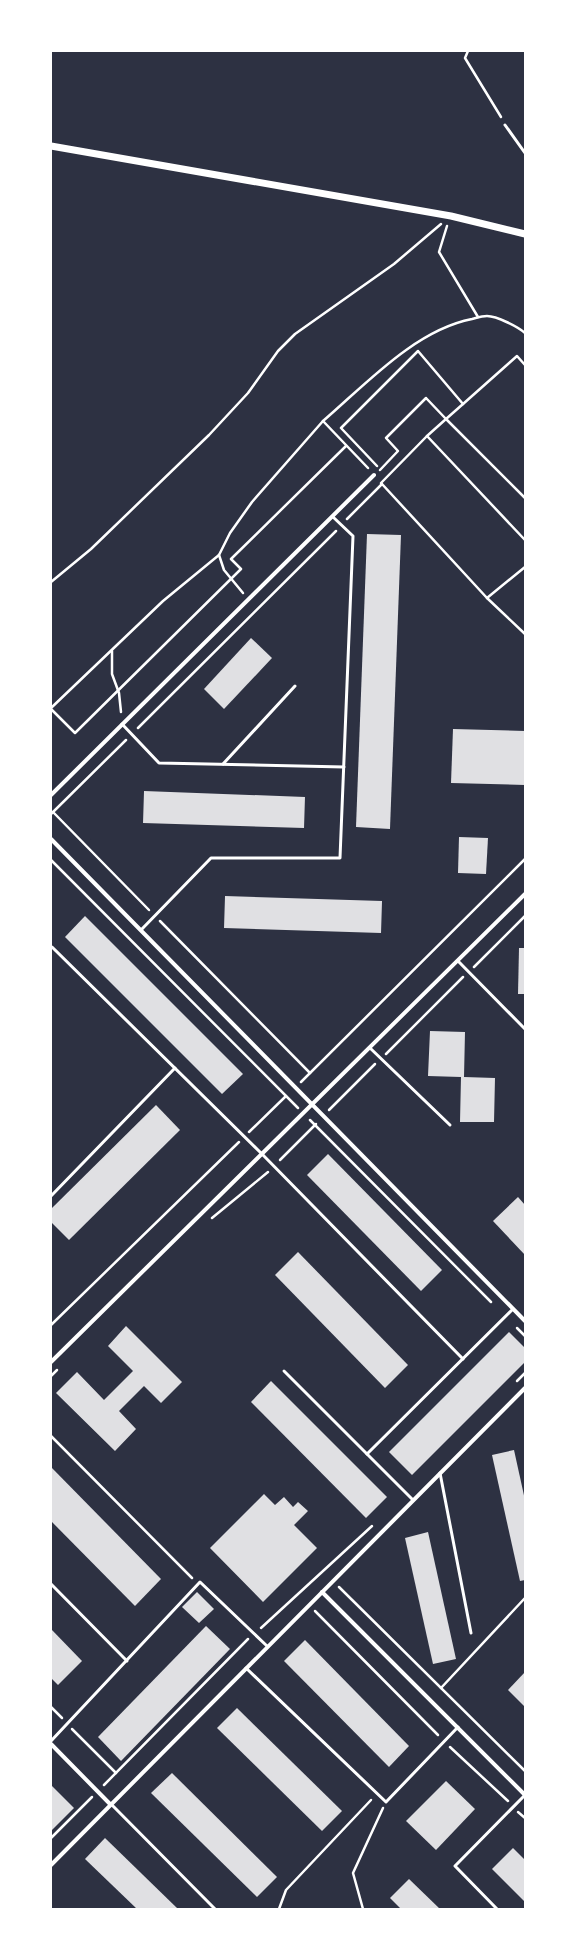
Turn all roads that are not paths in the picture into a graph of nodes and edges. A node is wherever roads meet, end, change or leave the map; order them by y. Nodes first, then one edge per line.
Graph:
1 (505, 125) road end
2 (51, 146) edge
3 (525, 153) edge
4 (525, 234) edge
5 (374, 475) road end
6 (333, 517) junction
7 (295, 686) dead end
8 (122, 724) junction
9 (223, 764) junction
10 (344, 767) junction
11 (51, 795) edge
12 (51, 838) edge
13 (525, 894) edge
14 (141, 930) junction
15 (52, 946) dead end
16 (458, 961) junction
17 (525, 1028) edge
18 (370, 1048) junction
19 (175, 1068) junction
20 (312, 1104) junction
21 (450, 1125) dead end
22 (262, 1154) junction
23 (51, 1196) edge
24 (513, 1309) junction
25 (525, 1322) edge
26 (463, 1359) junction
27 (51, 1362) edge
28 (284, 1371) dead end
29 (525, 1388) edge
30 (367, 1454) junction
31 (440, 1473) junction
32 (413, 1500) junction
33 (51, 1584) edge
34 (322, 1592) junction
35 (471, 1633) dead end
36 (267, 1646) junction
37 (127, 1661) junction
38 (246, 1668) junction
39 (458, 1727) junction
40 (51, 1742) edge
41 (525, 1795) edge
42 (110, 1804) junction
43 (51, 1865) edge
44 (215, 1909) edge
45 (497, 1909) edge

1 - 3 lane
2 - 4 street
5 - 6 street
6 - 8 street
6 - 10 lane
7 - 9 lane
8 - 9 lane
8 - 11 street
9 - 10 lane
10 - 14 lane
12 - 14 street
13 - 16 street
14 - 20 street
15 - 19 lane
16 - 17 lane
16 - 18 street
18 - 20 street
18 - 21 lane
19 - 22 lane
19 - 23 lane
20 - 22 street
20 - 24 street
22 - 26 lane
22 - 27 street
24 - 25 street
24 - 26 lane
26 - 30 lane
28 - 30 lane
29 - 31 street
30 - 32 lane
31 - 32 street
31 - 35 lane
32 - 34 street
33 - 37 lane
34 - 36 street
34 - 39 street
36 - 37 lane
36 - 38 street
37 - 40 lane
38 - 39 lane
38 - 42 street
39 - 41 street
40 - 42 street
41 - 45 lane
42 - 43 street
42 - 44 lane

